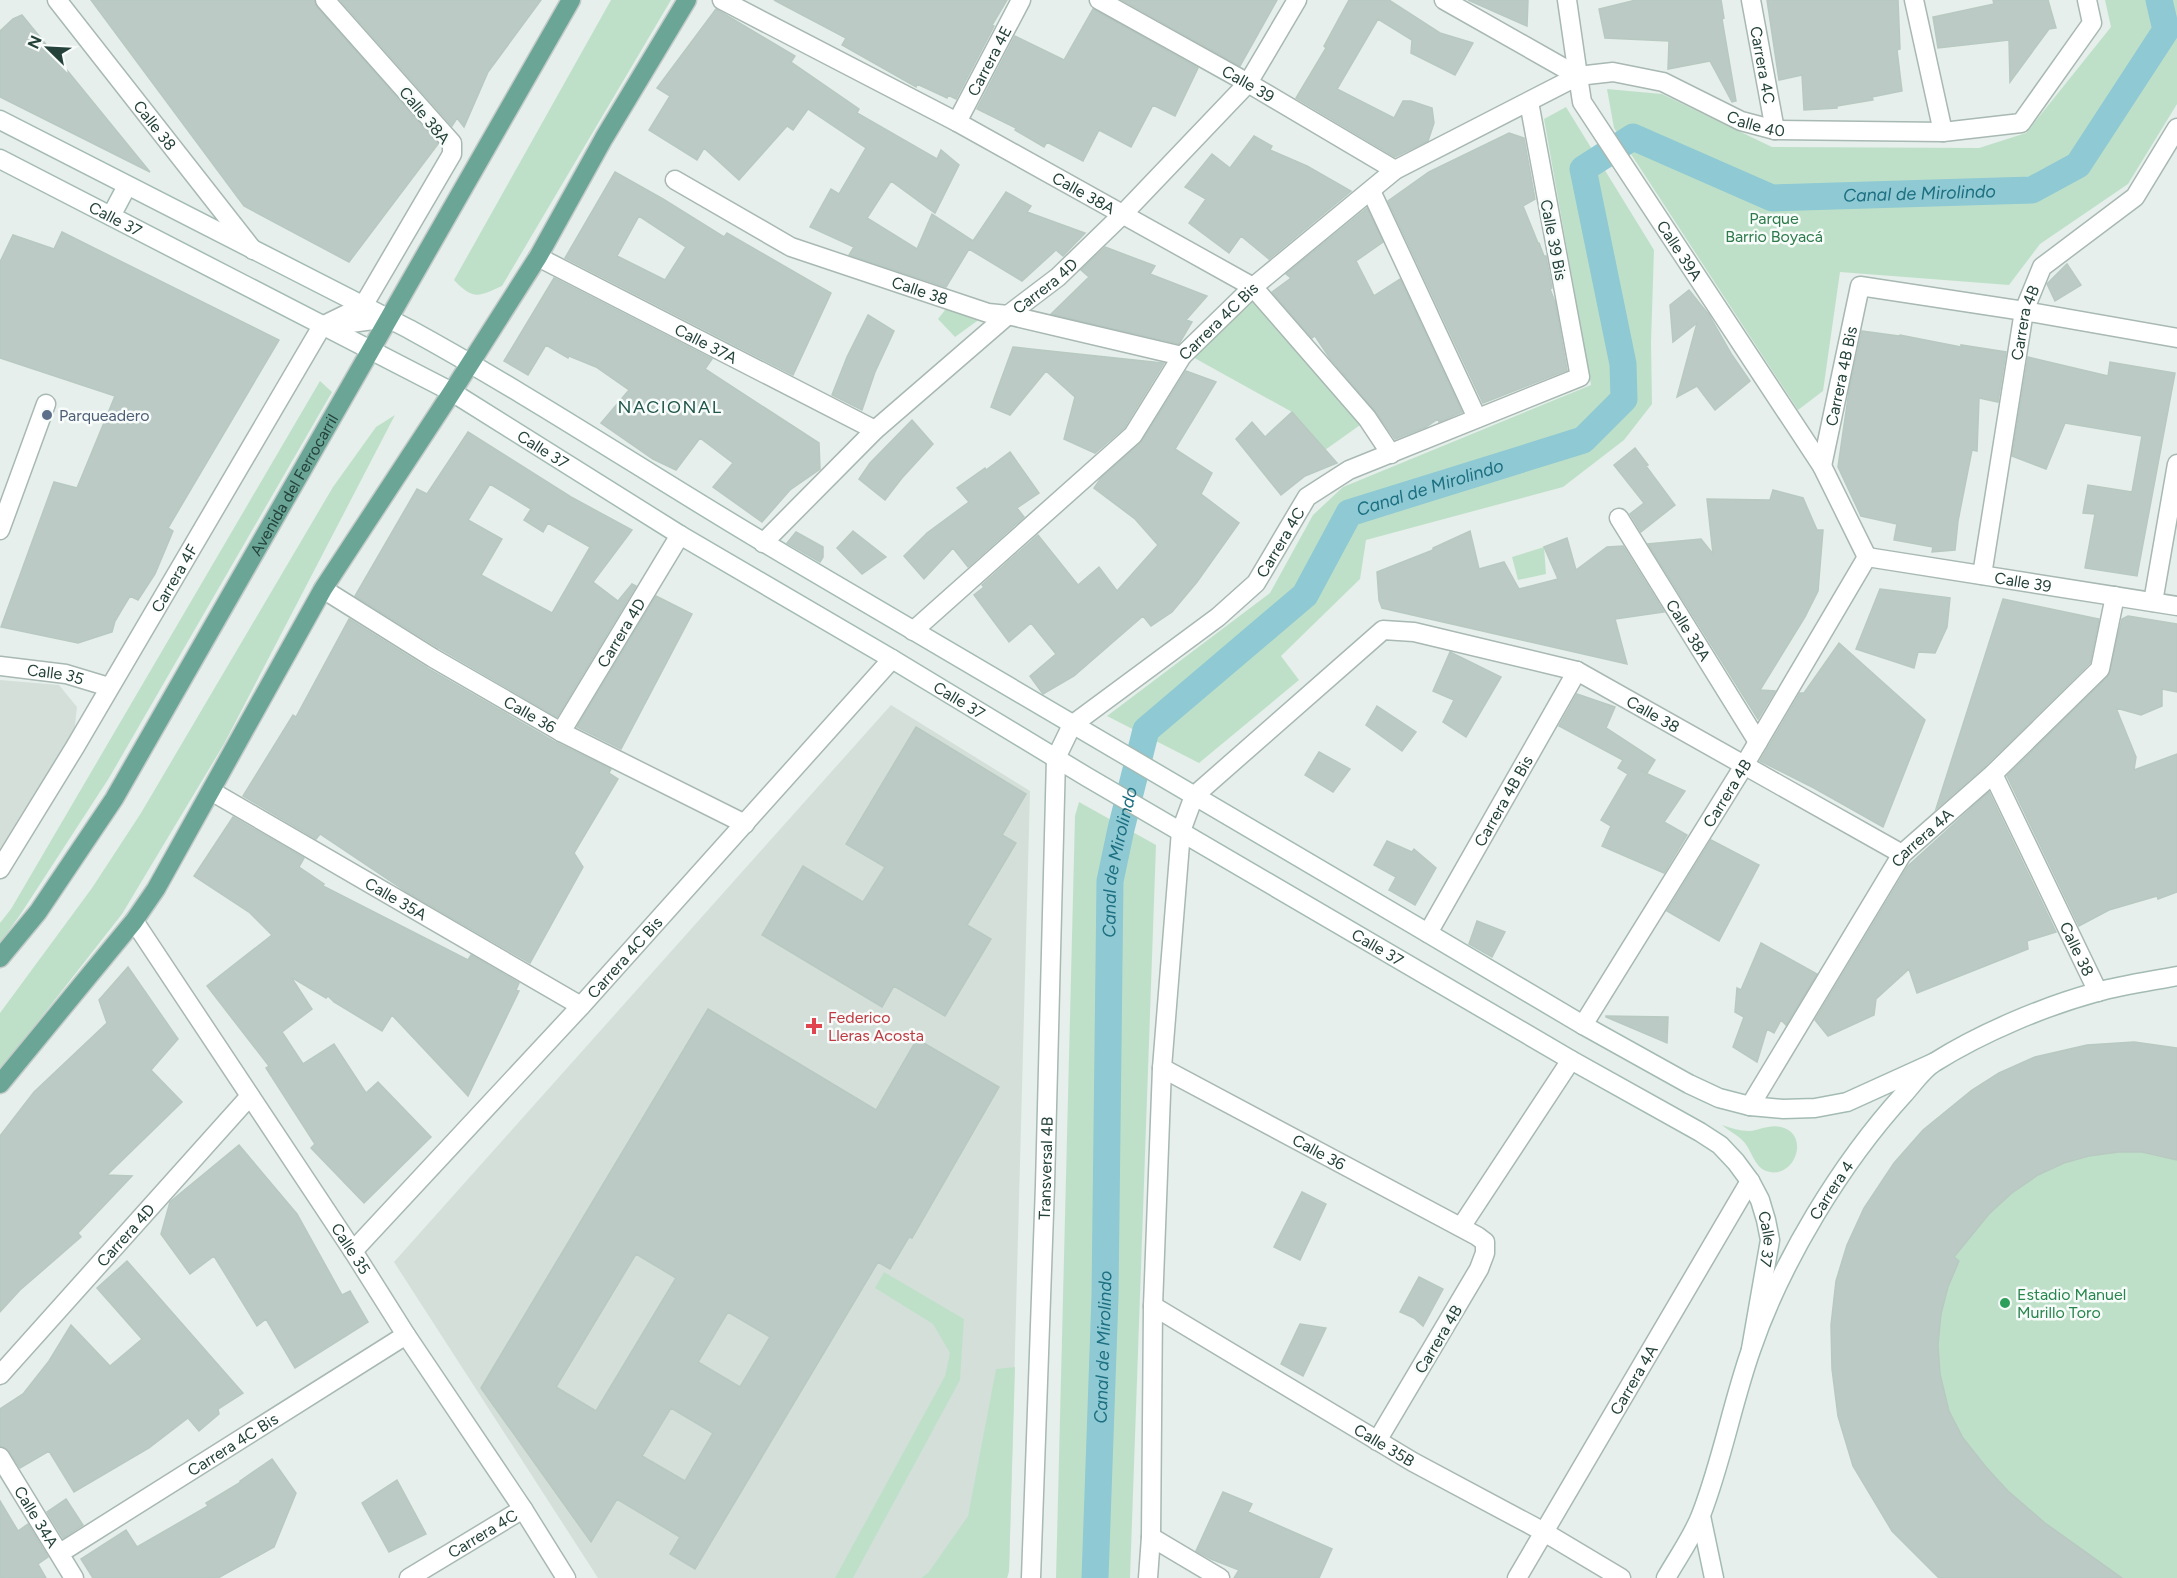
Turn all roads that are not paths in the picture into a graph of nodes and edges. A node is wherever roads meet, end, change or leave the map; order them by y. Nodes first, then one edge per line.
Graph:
1 (57, 0) edge
2 (325, 0) edge
3 (571, 0) edge
4 (687, 0) edge
5 (722, 0) edge
6 (1020, 0) edge
7 (1099, 0) edge
8 (1297, 0) edge
9 (1444, 0) edge
10 (1566, 0) edge
11 (1751, 0) edge
12 (1914, 0) edge
13 (2087, 0) edge
14 (1578, 76) junction
15 (1248, 82) junction
16 (1529, 102) junction
17 (0, 120) edge
18 (957, 122) junction
19 (2177, 128) edge
20 (1776, 130) junction
21 (1943, 132) junction
22 (0, 159) edge
23 (1395, 170) junction
24 (675, 180) dead end
25 (127, 186) junction
26 (1371, 191) junction
27 (1123, 214) junction
28 (111, 216) junction
29 (253, 250) junction
30 (538, 257) junction
31 (1253, 287) junction
32 (363, 306) junction
33 (2024, 311) junction
34 (1008, 315) junction
35 (388, 318) junction
36 (322, 326) junction
37 (2177, 338) edge
38 (370, 349) junction
39 (1182, 356) junction
40 (471, 363) junction
41 (1580, 377) joint
42 (452, 392) junction
43 (46, 404) dead end
44 (1478, 418) junction
45 (875, 430) junction
46 (1391, 454) junction
47 (2177, 464) edge
48 (1822, 466) junction
49 (1619, 518) dead end
50 (0, 530) edge
51 (680, 535) junction
52 (763, 543) junction
53 (1867, 557) junction
54 (1982, 575) junction
55 (323, 590) junction
56 (2115, 596) junction
57 (2153, 602) junction
58 (2177, 606) edge
59 (913, 631) junction
60 (892, 659) junction
61 (0, 666) edge
62 (1577, 670) junction
63 (109, 687) junction
64 (1072, 725) junction
65 (561, 732) junction
66 (1758, 742) junction
67 (1056, 758) junction
68 (1745, 764) junction
69 (1993, 774) junction
70 (211, 791) junction
71 (1194, 796) junction
72 (746, 824) junction
73 (1173, 827) junction
74 (1902, 854) junction
75 (0, 869) edge
76 (134, 921) junction
77 (1428, 933) junction
78 (0, 958) edge
79 (2177, 976) edge
80 (2098, 992) junction
81 (581, 1006) junction
82 (1583, 1025) junction
83 (1571, 1060) junction
84 (1933, 1063) junction
85 (1162, 1068) junction
86 (0, 1084) edge
87 (250, 1096) junction
88 (1750, 1106) junction
89 (1750, 1181) junction
90 (1469, 1231) junction
91 (354, 1251) junction
92 (1153, 1306) junction
93 (406, 1335) junction
94 (1751, 1349) junction
95 (0, 1375) edge
96 (1377, 1441) junction
97 (0, 1457) edge
98 (523, 1509) junction
99 (1701, 1516) junction
100 (1544, 1532) junction
101 (1150, 1537) junction
102 (60, 1553) junction
103 (75, 1578) edge
104 (409, 1578) edge
105 (566, 1578) edge
106 (1031, 1578) edge
107 (1148, 1578) edge
108 (1220, 1578) edge
109 (1517, 1578) edge
110 (1621, 1578) edge
111 (1666, 1578) edge
112 (1714, 1578) edge

1 - 29 street, Calle 38
2 - 32 street, Calle 38A
3 - 35 main road, Avenida del Ferrocarril
4 - 30 main road
5 - 18 street, Calle 38A
6 - 18 street, Carrera 4E
7 - 15 street, Calle 39
8 - 15 street, Carrera 4D
9 - 14 street
10 - 14 street
11 - 20 street, Carrera 4C
12 - 21 street
13 - 21 street, Calle 40
14 - 16 street, Carrera 4C Bis
14 - 20 street, Calle 40
14 - 48 street, Calle 39A
15 - 23 street, Calle 39
15 - 27 street, Carrera 4D
16 - 23 street, Carrera 4C Bis
16 - 41 street, Calle 39 Bis
17 - 25 street
18 - 27 street, Calle 38A
19 - 33 street, Carrera 4B
20 - 21 street, Calle 40
22 - 28 street, Calle 37
23 - 26 street, Carrera 4C Bis
24 - 34 street, Calle 38
25 - 28 street
25 - 29 street
26 - 31 street, Carrera 4C Bis
26 - 44 street
27 - 31 street, Calle 38A
27 - 34 street, Carrera 4D
28 - 36 street, Calle 37
29 - 32 street
30 - 40 main road
30 - 45 street, Calle 37A
31 - 39 street, Carrera 4C Bis
31 - 46 street, Calle 38A
32 - 35 street
32 - 36 street
33 - 37 street
33 - 48 street, Carrera 4B Bis
33 - 54 street, Carrera 4B
34 - 39 street, Calle 38
34 - 45 street, Carrera 4D
35 - 36 street
35 - 38 main road, Avenida del Ferrocarril
35 - 40 street
36 - 38 street, Calle 37
36 - 63 street, Carrera 4F
38 - 42 street, Calle 37
38 - 78 main road, Avenida del Ferrocarril
39 - 59 street, Carrera 4C Bis
40 - 42 main road
40 - 52 street
41 - 44 street, Carrera 4C
42 - 51 street, Calle 37
42 - 55 main road
43 - 50 street
44 - 46 street, Carrera 4C
45 - 52 street, Carrera 4D
46 - 64 street, Carrera 4C
47 - 57 street
48 - 53 street, Calle 39A
49 - 66 street, Calle 38A
51 - 60 street, Calle 37
51 - 65 street, Carrera 4D
52 - 59 street
53 - 54 street, Calle 39
53 - 66 street, Carrera 4B
54 - 56 street, Calle 39
55 - 65 street, Calle 36
55 - 70 main road
56 - 57 street, Calle 39
56 - 69 street, Carrera 4A
57 - 58 street, Calle 39
59 - 64 street
60 - 67 street, Calle 37
60 - 72 street, Carrera 4C Bis
61 - 63 street, Calle 35
62 - 68 street, Calle 38
62 - 71 street, Calle 38
62 - 77 street, Carrera 4B Bis
63 - 75 street, Carrera 4F
64 - 67 street, Carrera 4C
64 - 71 street
65 - 72 street, Calle 36
66 - 68 street, Carrera 4B
67 - 73 street, Calle 37
67 - 106 street, Transversal 4B
68 - 74 street, Calle 38
68 - 82 street, Carrera 4B
69 - 74 street, Carrera 4A
69 - 80 street, Calle 38
70 - 76 main road
70 - 81 street, Calle 35A
71 - 73 street
71 - 77 street
72 - 81 street, Carrera 4C Bis
73 - 83 street, Calle 37
73 - 85 street
74 - 88 street, Carrera 4A
76 - 86 main road
76 - 87 street, Calle 35
77 - 82 street
79 - 80 street, Carrera 4
80 - 84 street, Carrera 4
81 - 91 street, Carrera 4C Bis
82 - 88 street
83 - 89 street, Calle 37
83 - 90 street
84 - 88 street
84 - 94 street, Carrera 4
85 - 90 street, Calle 36
85 - 92 street
87 - 91 street, Calle 35
87 - 95 street, Carrera 4D
89 - 94 street, Calle 37
89 - 100 street, Carrera 4A
90 - 96 street, Carrera 4B
91 - 93 street, Calle 35
92 - 96 street, Calle 35B
92 - 101 street
93 - 98 street, Calle 35
93 - 102 street, Carrera 4C Bis
94 - 99 street, Carrera 4
96 - 100 street, Calle 35B
97 - 102 street, Calle 34A
98 - 104 street, Carrera 4C
98 - 105 street, Calle 35
99 - 111 street, Carrera 4
99 - 112 street
100 - 109 street, Carrera 4A
100 - 110 street, Calle 35B
101 - 107 street
101 - 108 street
102 - 103 street, Calle 34A

